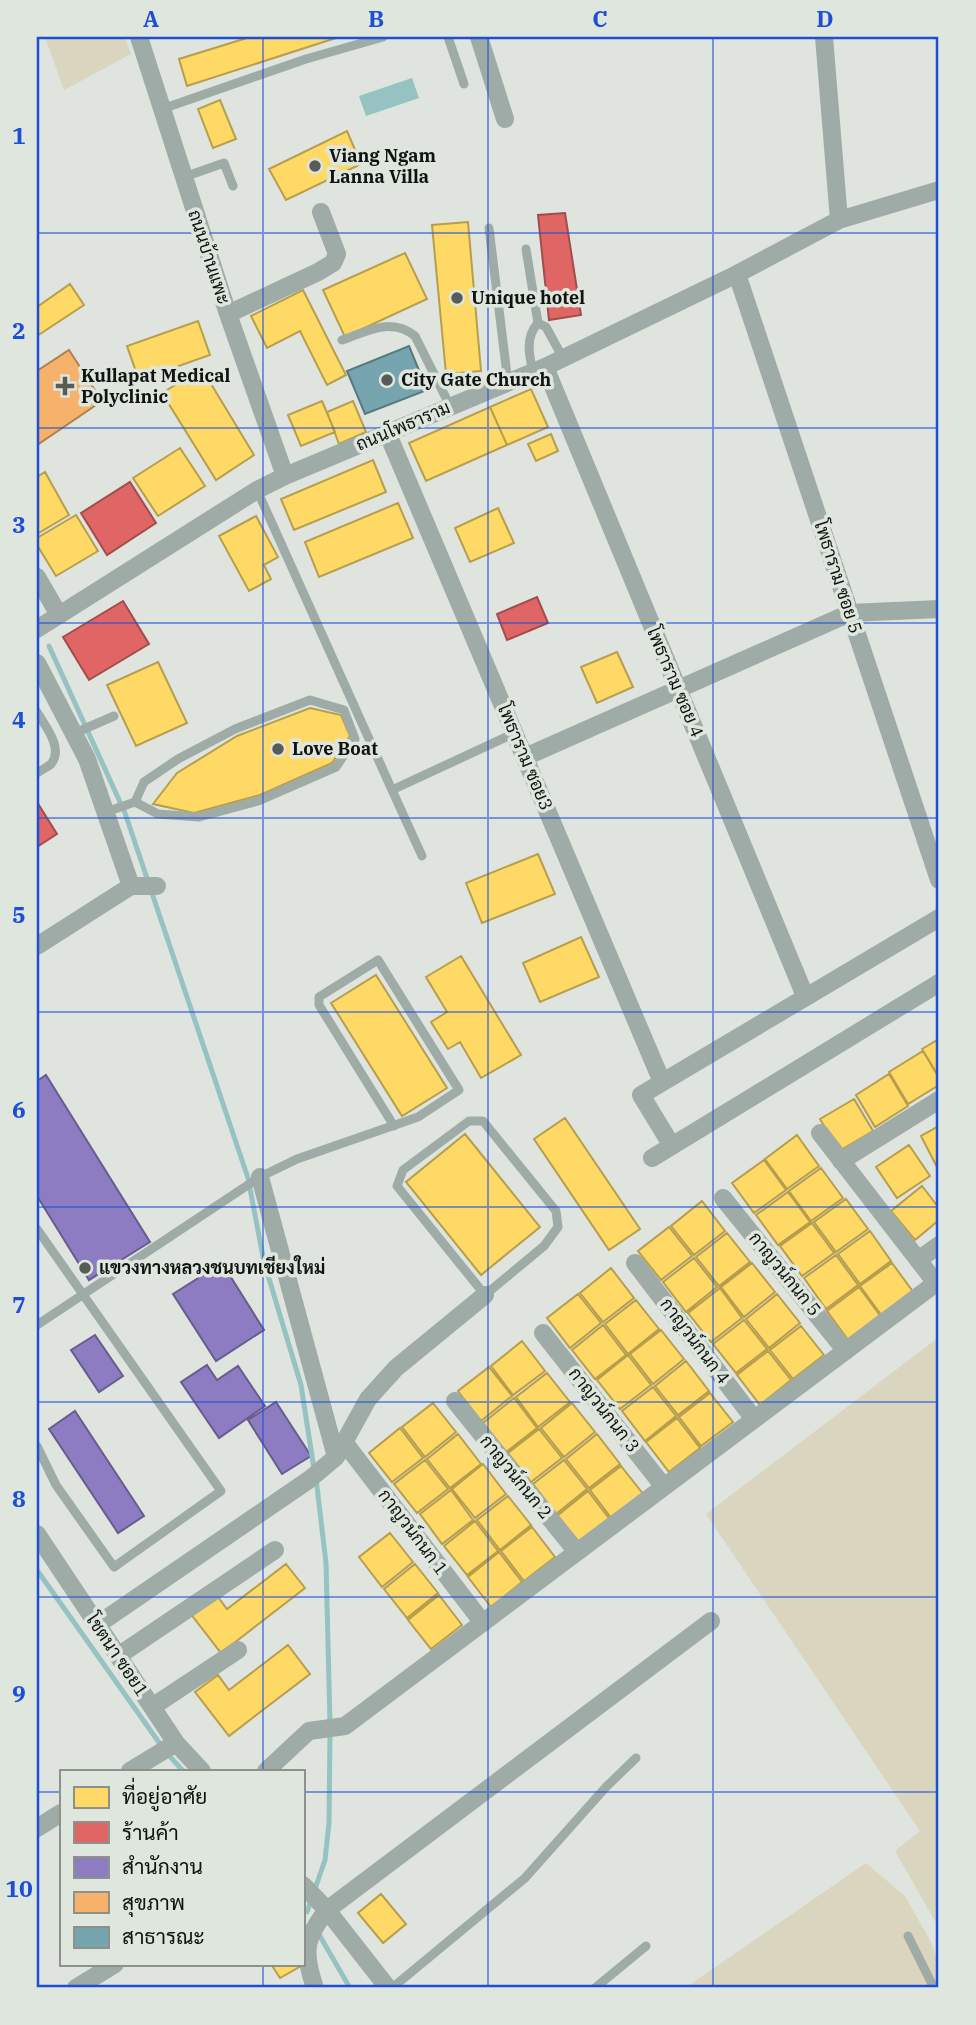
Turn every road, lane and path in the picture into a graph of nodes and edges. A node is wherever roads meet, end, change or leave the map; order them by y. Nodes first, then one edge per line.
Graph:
1 (139, 37) edge
2 (383, 37) edge
3 (448, 37) edge
4 (479, 37) edge
5 (824, 37) edge
6 (464, 83) dead end
7 (162, 109) junction
8 (505, 119) dead end
9 (184, 177) junction
10 (233, 186) dead end
11 (939, 190) edge
12 (321, 212) dead end
13 (839, 220) junction
14 (489, 228) dead end
15 (526, 249) dead end
16 (737, 274) junction
17 (228, 314) junction
18 (538, 323) junction
19 (342, 340) dead end
20 (563, 358) junction
21 (539, 370) junction
22 (508, 383) junction
23 (450, 406) junction
24 (387, 432) junction
25 (285, 476) junction
26 (257, 490) junction
27 (37, 576) edge
28 (939, 608) edge
29 (850, 613) junction
30 (59, 615) junction
31 (37, 629) edge
32 (37, 663) edge
33 (678, 689) junction
34 (37, 712) edge
35 (114, 716) dead end
36 (75, 733) junction
37 (514, 733) junction
38 (525, 757) junction
39 (37, 773) edge
40 (392, 790) junction
41 (135, 802) junction
42 (106, 812) junction
43 (422, 856) dead end
44 (939, 880) edge
45 (131, 886) junction
46 (156, 886) dead end
47 (939, 918) edge
48 (37, 946) edge
49 (939, 983) edge
50 (805, 996) junction
51 (662, 1082) junction
52 (939, 1100) edge
53 (394, 1126) junction
54 (820, 1133) dead end
55 (672, 1146) junction
56 (652, 1158) dead end
57 (841, 1161) junction
58 (260, 1177) junction
59 (723, 1198) dead end
60 (37, 1228) edge
61 (939, 1245) edge
62 (918, 1260) junction
63 (635, 1263) dead end
64 (83, 1295) junction
65 (485, 1295) junction
66 (37, 1325) edge
67 (543, 1333) dead end
68 (846, 1350) junction
69 (456, 1401) dead end
70 (754, 1419) junction
71 (37, 1446) edge
72 (340, 1449) junction
73 (664, 1487) junction
74 (37, 1534) edge
75 (275, 1550) dead end
76 (577, 1552) junction
77 (711, 1621) dead end
78 (483, 1623) junction
79 (97, 1625) junction
80 (237, 1650) dead end
81 (118, 1656) junction
82 (152, 1707) junction
83 (176, 1743) junction
84 (636, 1758) dead end
85 (132, 1770) edge
86 (201, 1770) edge
87 (267, 1770) edge
88 (60, 1814) edge
89 (37, 1828) edge
90 (304, 1886) edge
91 (327, 1910) junction
92 (908, 1936) dead end
93 (646, 1946) dead end
94 (112, 1966) edge
95 (76, 1988) edge
96 (315, 1988) edge
97 (390, 1988) edge
98 (595, 1988) edge
99 (934, 1988) edge

1 - 7 street, ถนนบ้านแพะ
2 - 7 lane
3 - 6 lane
4 - 8 street
5 - 13 street
7 - 9 street, ถนนบ้านแพะ
9 - 10 lane
9 - 17 street, ถนนบ้านแพะ
11 - 13 street, ถนนโพธาราม
12 - 17 street
13 - 16 street, ถนนโพธาราม
14 - 22 lane
15 - 18 lane
16 - 20 street, ถนนโพธาราม
16 - 29 street, โพธาราม ซอย 5
17 - 25 street, ถนนบ้านแพะ
18 - 20 lane
18 - 21 lane
19 - 23 lane
20 - 21 street, ถนนโพธาราม
21 - 22 street, ถนนโพธาราม
21 - 33 street, โพธาราม ซอย 4
22 - 23 street, ถนนโพธาราม
23 - 24 street, ถนนโพธาราม
24 - 25 street, ถนนโพธาราม
24 - 37 street, โพธาราม ซอย3
25 - 26 street, ถนนโพธาราม
26 - 30 street, ถนนโพธาราม
26 - 40 lane
27 - 30 street
28 - 29 street
29 - 33 street
29 - 44 street, โพธาราม ซอย 5
30 - 31 street, ถนนโพธาราม
32 - 36 street
33 - 38 street
33 - 50 street, โพธาราม ซอย 4
34 - 39 lane
35 - 36 lane
36 - 42 street
37 - 38 street, โพธาราม ซอย3
37 - 40 lane
38 - 51 street, โพธาราม ซอย3
40 - 43 lane
41 - 41 lane
41 - 42 lane
42 - 45 street
45 - 46 street
45 - 48 street
47 - 50 street
49 - 55 street
50 - 51 street
51 - 55 street
52 - 57 street
53 - 53 lane
53 - 58 lane
54 - 57 street
55 - 56 street
57 - 62 street
58 - 64 lane
58 - 72 street
59 - 68 street, กาญวน์กนก 5
60 - 64 lane
61 - 62 street
62 - 68 street
63 - 70 street, กาญวน์กนก 4
64 - 66 lane
64 - 71 lane
65 - 65 lane
65 - 72 street
67 - 73 street, กาญวน์กนก 3
68 - 70 street
69 - 76 street, กาญวน์กนก 2
70 - 73 street
72 - 78 street, กาญวน์กนก 1
72 - 79 street
73 - 76 street
74 - 79 street, โชตนา ซอย1
75 - 81 street
76 - 78 street
77 - 91 street
78 - 87 street
79 - 81 street, โชตนา ซอย1
80 - 82 street
81 - 82 street, โชตนา ซอย1
82 - 83 street, โชตนา ซอย1
83 - 85 street
83 - 86 street, โชตนา ซอย1
84 - 97 lane
88 - 89 street
90 - 91 street
91 - 96 street
91 - 97 street
92 - 99 lane
93 - 98 lane
94 - 95 street

